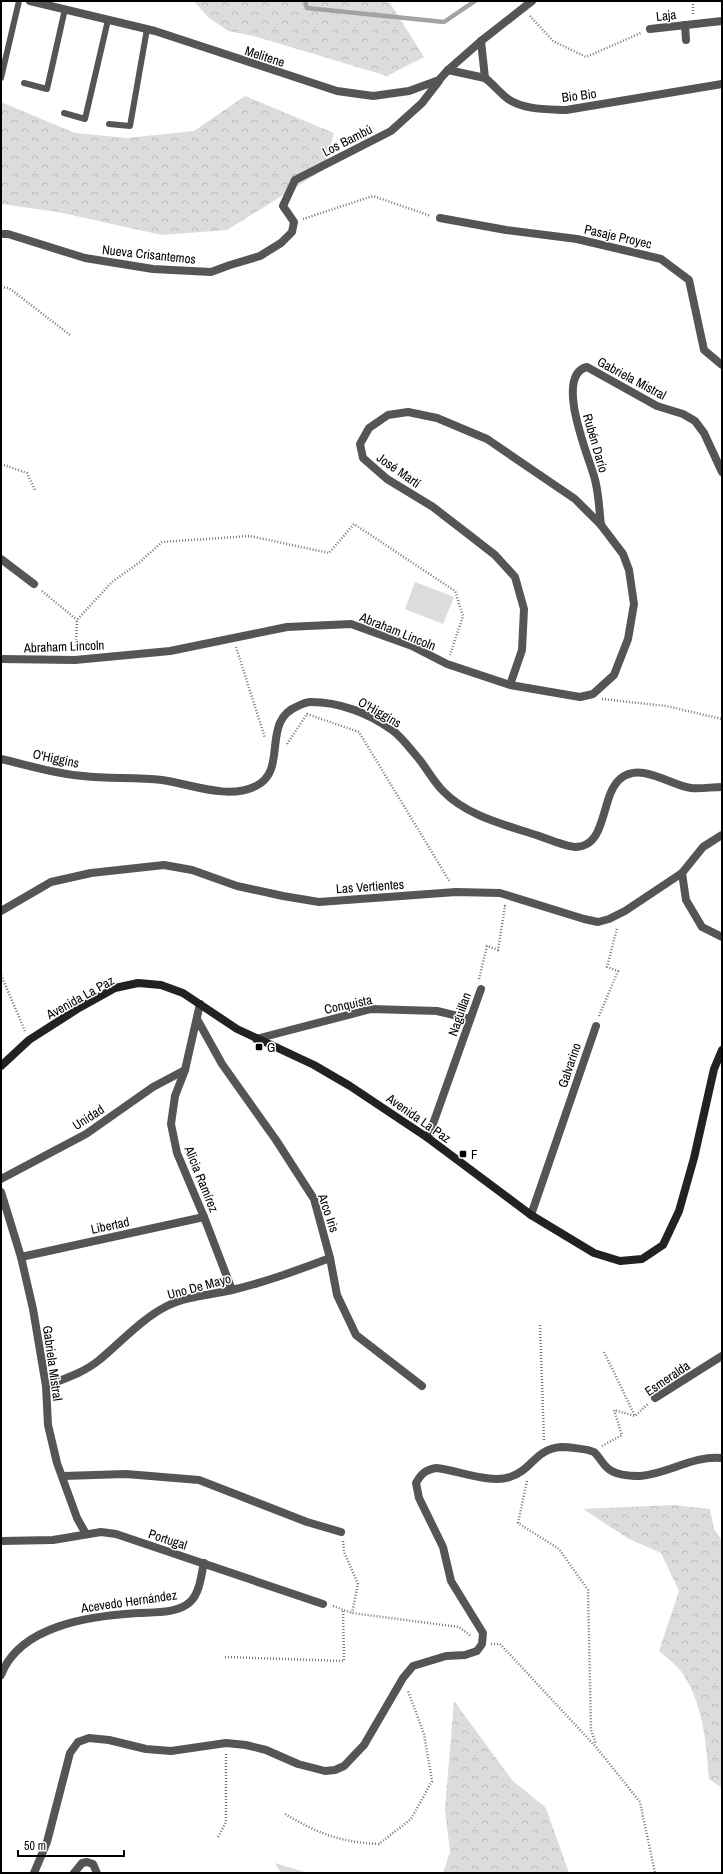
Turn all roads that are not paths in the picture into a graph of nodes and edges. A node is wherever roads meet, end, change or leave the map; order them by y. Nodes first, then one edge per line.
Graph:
1 (19, 1) edge
2 (30, 1) edge
3 (532, 1) edge
4 (65, 9) junction
5 (108, 20) junction
6 (722, 21) edge
7 (686, 25) junction
8 (147, 29) junction
9 (650, 29) road end
10 (686, 40) dead end
11 (481, 41) junction
12 (448, 70) junction
13 (1, 78) edge
14 (485, 78) junction
15 (439, 80) junction
16 (24, 83) dead end
17 (722, 84) edge
18 (64, 113) dead end
19 (109, 124) dead end
20 (440, 218) road end
21 (294, 222) joint
22 (1, 234) edge
23 (722, 365) edge
24 (580, 369) joint
25 (722, 472) edge
26 (601, 525) junction
27 (1, 559) edge
28 (34, 584) road end
29 (1, 659) edge
30 (510, 685) junction
31 (1, 759) edge
32 (722, 786) edge
33 (722, 835) edge
34 (682, 873) junction
35 (1, 911) edge
36 (722, 937) edge
37 (481, 988) road end
38 (200, 1004) junction
39 (470, 1019) junction
40 (197, 1020) junction
41 (596, 1026) road end
42 (256, 1039) junction
43 (722, 1050) edge
44 (1, 1066) edge
45 (185, 1070) junction
46 (428, 1138) junction
47 (1, 1179) edge
48 (1, 1192) edge
49 (531, 1214) junction
50 (204, 1217) junction
51 (21, 1257) junction
52 (330, 1258) junction
53 (232, 1290) junction
54 (722, 1356) edge
55 (46, 1386) junction
56 (422, 1386) dead end
57 (655, 1398) road end
58 (722, 1458) edge
59 (63, 1476) junction
60 (342, 1532) road end
61 (86, 1534) junction
62 (1, 1541) edge
63 (204, 1563) junction
64 (323, 1604) road end
65 (1, 1675) edge
66 (34, 1873) edge
67 (74, 1873) edge
68 (96, 1873) edge

1 - 13 lane
2 - 4 street, Melitene
3 - 11 street, Melitene
4 - 5 street, Melitene
4 - 16 lane
5 - 8 street, Melitene
5 - 18 lane
6 - 7 street, Laja
7 - 9 street, Laja
7 - 10 street, Laja
8 - 15 street, Melitene
8 - 19 lane
11 - 12 street, Melitene
11 - 14 street
12 - 14 street
12 - 15 street, Melitene
14 - 17 street, Bio Bio
15 - 21 street, Los Bambú
20 - 23 street, Pasaje Proyec
21 - 22 street, Nueva Crisantemos
24 - 25 street, Gabriela Mistral
24 - 26 street, Rubén Darío
26 - 30 street, Abraham Lincoln
26 - 30 street, José Martí
27 - 28 street
29 - 30 street, Abraham Lincoln
31 - 32 street, O'Higgins
33 - 34 street, Las Vertientes
34 - 35 street, Las Vertientes
34 - 36 street
37 - 39 street, Naguillan
38 - 40 street, Alicia Ramírez
38 - 42 street, Avenida La Paz
38 - 44 street, Avenida La Paz
39 - 42 street, Conquista
39 - 46 street, Naguillan
40 - 45 street, Alicia Ramírez
40 - 52 street, Arco Iris
41 - 49 street, Galvarino
42 - 46 street, Avenida La Paz
43 - 49 street, Avenida La Paz
45 - 47 street, Unidad
45 - 50 street, Alicia Ramírez
46 - 49 street, Avenida La Paz
48 - 51 street, Gabriela Mistral
50 - 51 street, Libertad
50 - 53 street, Alicia Ramírez
51 - 55 street, Gabriela Mistral
52 - 53 street, Uno De Mayo
52 - 56 street, Arco Iris
53 - 55 street, Uno De Mayo
54 - 57 street, Esmeralda
55 - 59 street, Gabriela Mistral
58 - 66 street
59 - 60 street
59 - 61 street, Gabriela Mistral
61 - 62 street, Portugal
61 - 63 street, Portugal
63 - 64 street, Portugal
63 - 65 street, Acevedo Hernández
67 - 68 street

